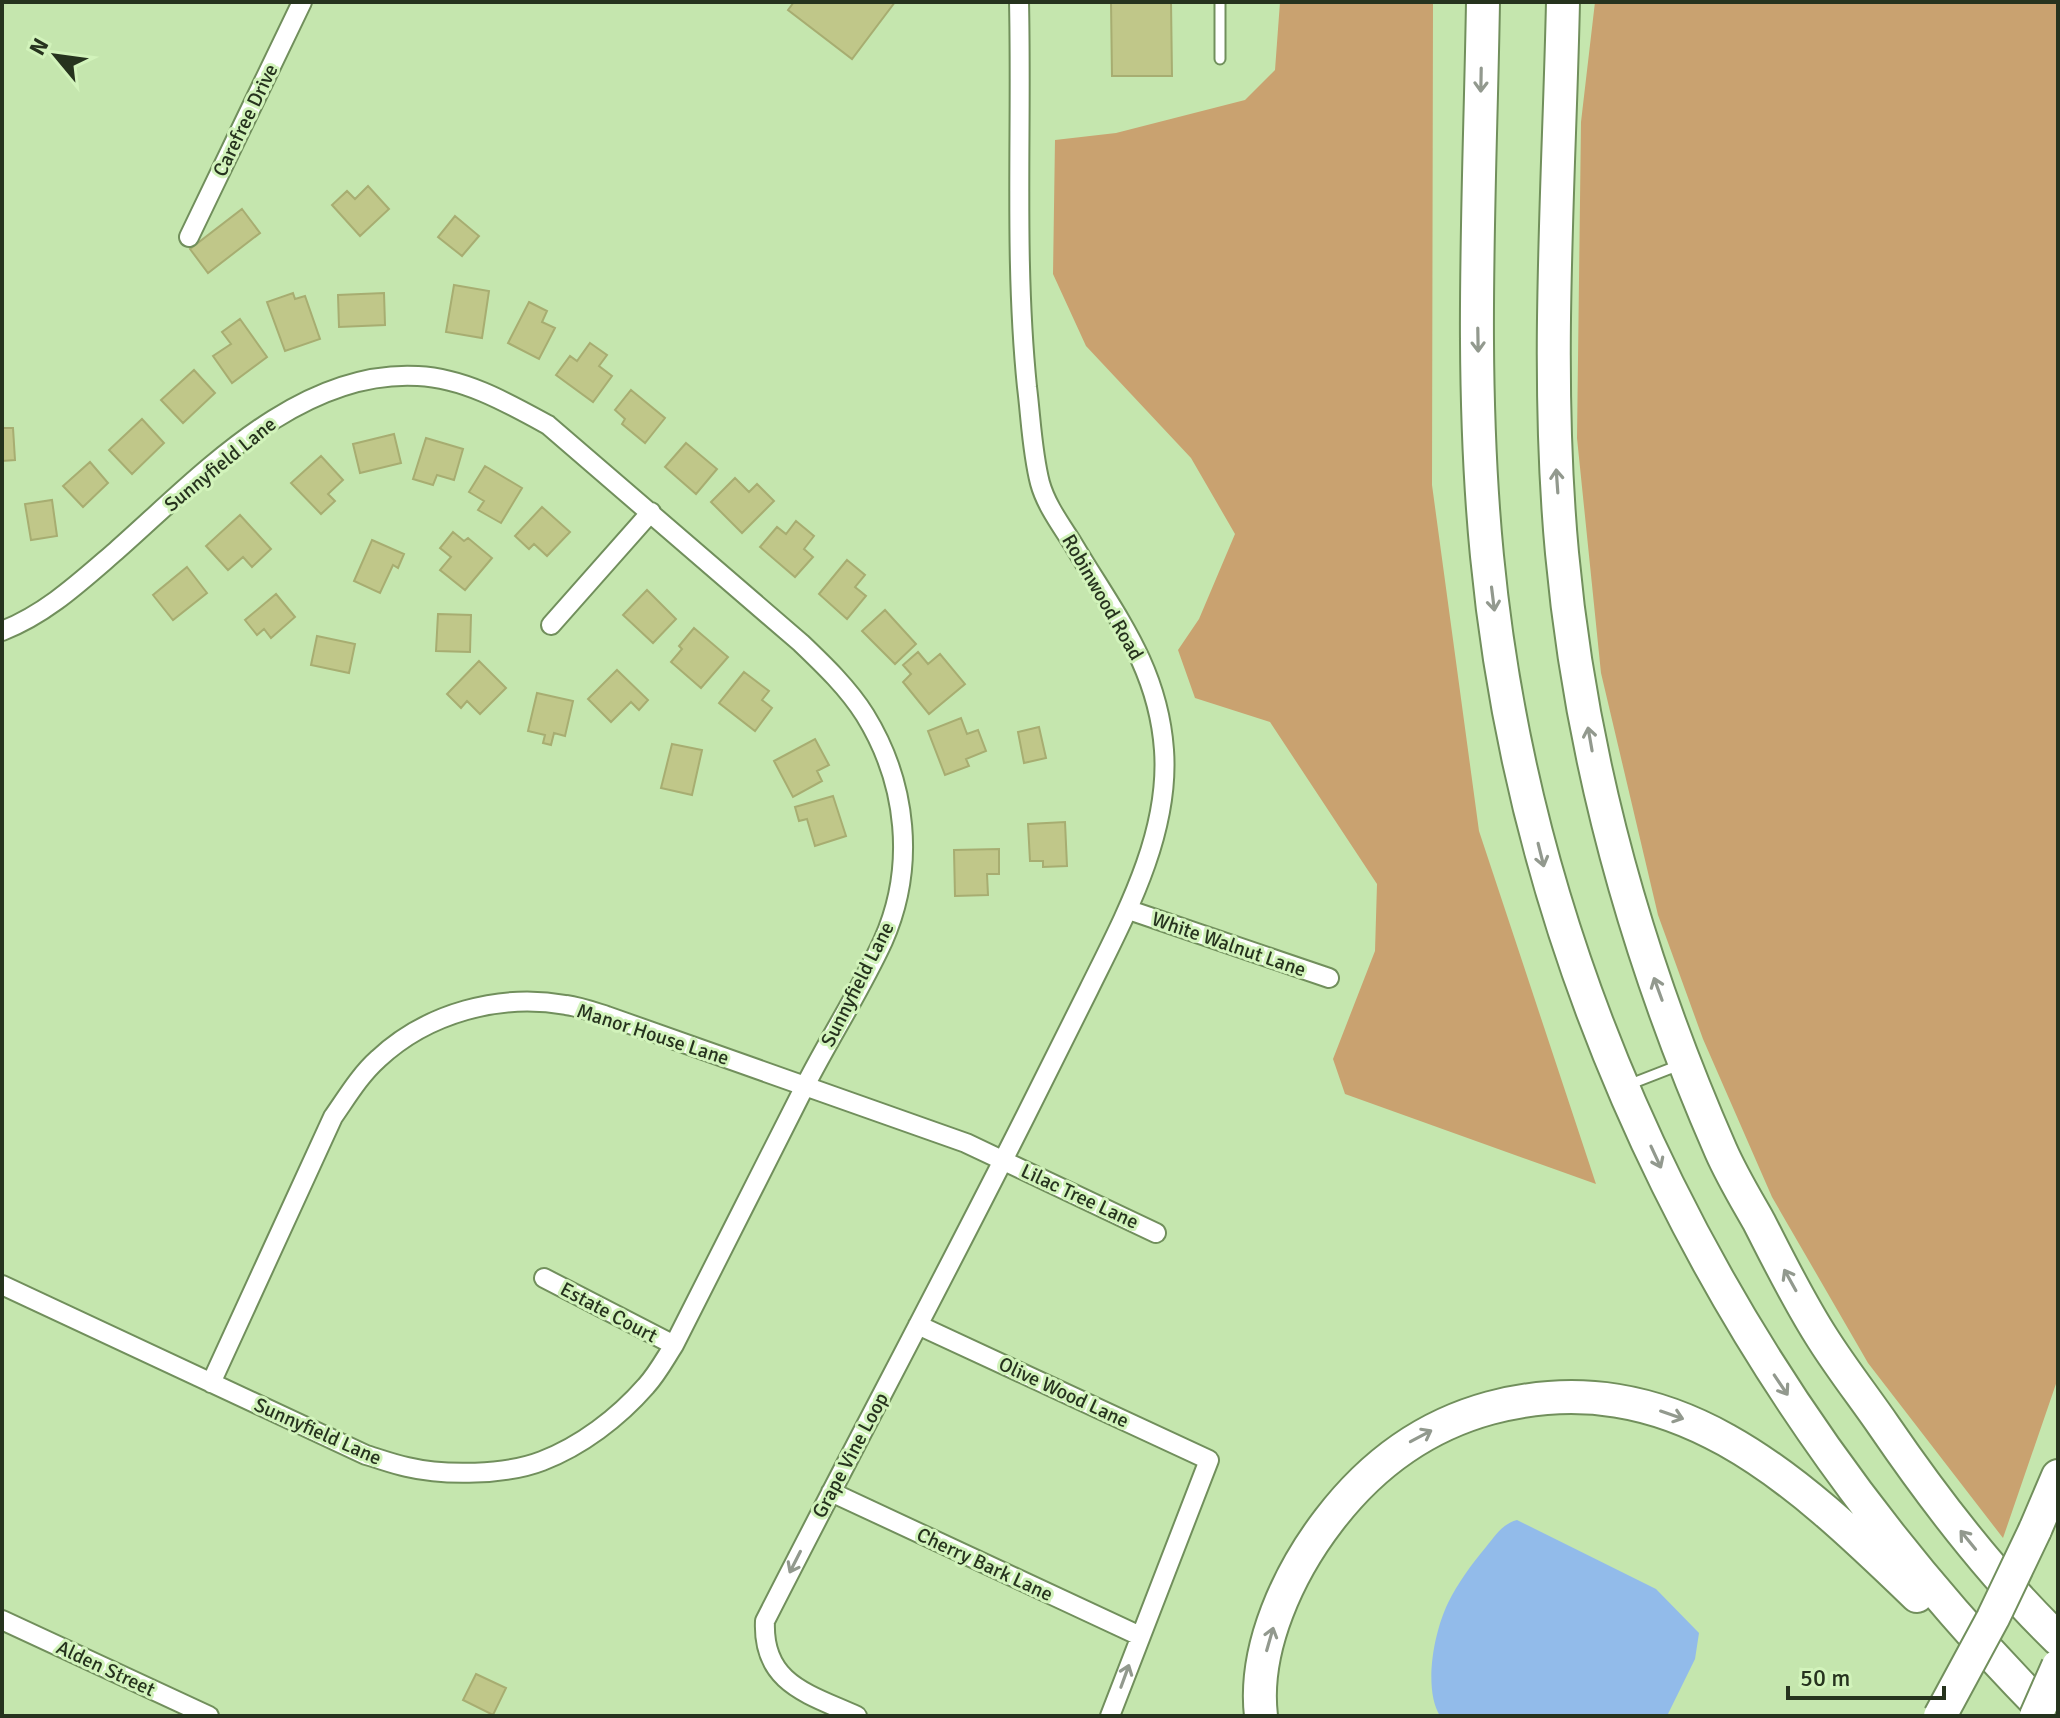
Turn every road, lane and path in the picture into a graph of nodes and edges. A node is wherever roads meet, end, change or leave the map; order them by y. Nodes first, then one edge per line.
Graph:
1 (302, 2) edge
2 (1019, 2) edge
3 (1220, 2) edge
4 (1483, 2) edge
5 (1563, 2) edge
6 (1578, 2) edge
7 (1220, 59) dead end
8 (1558, 226) junction
9 (189, 237) dead end
10 (651, 512) junction
11 (551, 625) dead end
12 (2, 631) edge
13 (1129, 910) junction
14 (1329, 978) dead end
15 (1685, 1063) junction
16 (805, 1086) junction
17 (1623, 1087) junction
18 (1003, 1160) junction
19 (1156, 1233) dead end
20 (544, 1278) dead end
21 (2, 1285) edge
22 (918, 1325) junction
23 (674, 1345) junction
24 (211, 1383) junction
25 (2058, 1476) edge
26 (831, 1492) junction
27 (2, 1620) edge
28 (1140, 1636) junction
29 (2058, 1639) edge
30 (2058, 1666) edge
31 (209, 1716) edge
32 (857, 1716) edge
33 (1110, 1716) edge
34 (1261, 1716) edge
35 (1940, 1716) edge
36 (2036, 1716) edge
37 (2050, 1716) edge

1 - 9 street, Carefree Drive
2 - 13 street, Robinwood Road
3 - 7 lane
4 -> 17 highway
5 - 8 highway
6 - 8 highway
15 -> 8 highway
10 - 11 street
10 - 12 street, Sunnyfield Lane
10 - 16 street, Sunnyfield Lane
13 - 14 street, White Walnut Lane
13 - 18 street, Robinwood Road
15 - 17 lane
29 -> 15 highway
16 - 18 street, Manor House Lane
16 - 23 street, Sunnyfield Lane
16 - 24 street, Manor House Lane
17 -> 37 highway
18 - 19 street, Lilac Tree Lane
18 - 22 street, Grape Vine Loop
20 - 23 street, Estate Court
21 - 24 street, Sunnyfield Lane
22 - 26 street, Grape Vine Loop
22 - 28 street, Olive Wood Lane
23 - 24 street, Sunnyfield Lane
25 - 35 highway, bridge
26 - 28 street, Cherry Bark Lane
26 -> 32 street, Grape Vine Loop
27 - 31 street, Alden Street
33 -> 28 street
30 - 36 highway, bridge
34 -> 36 highway

